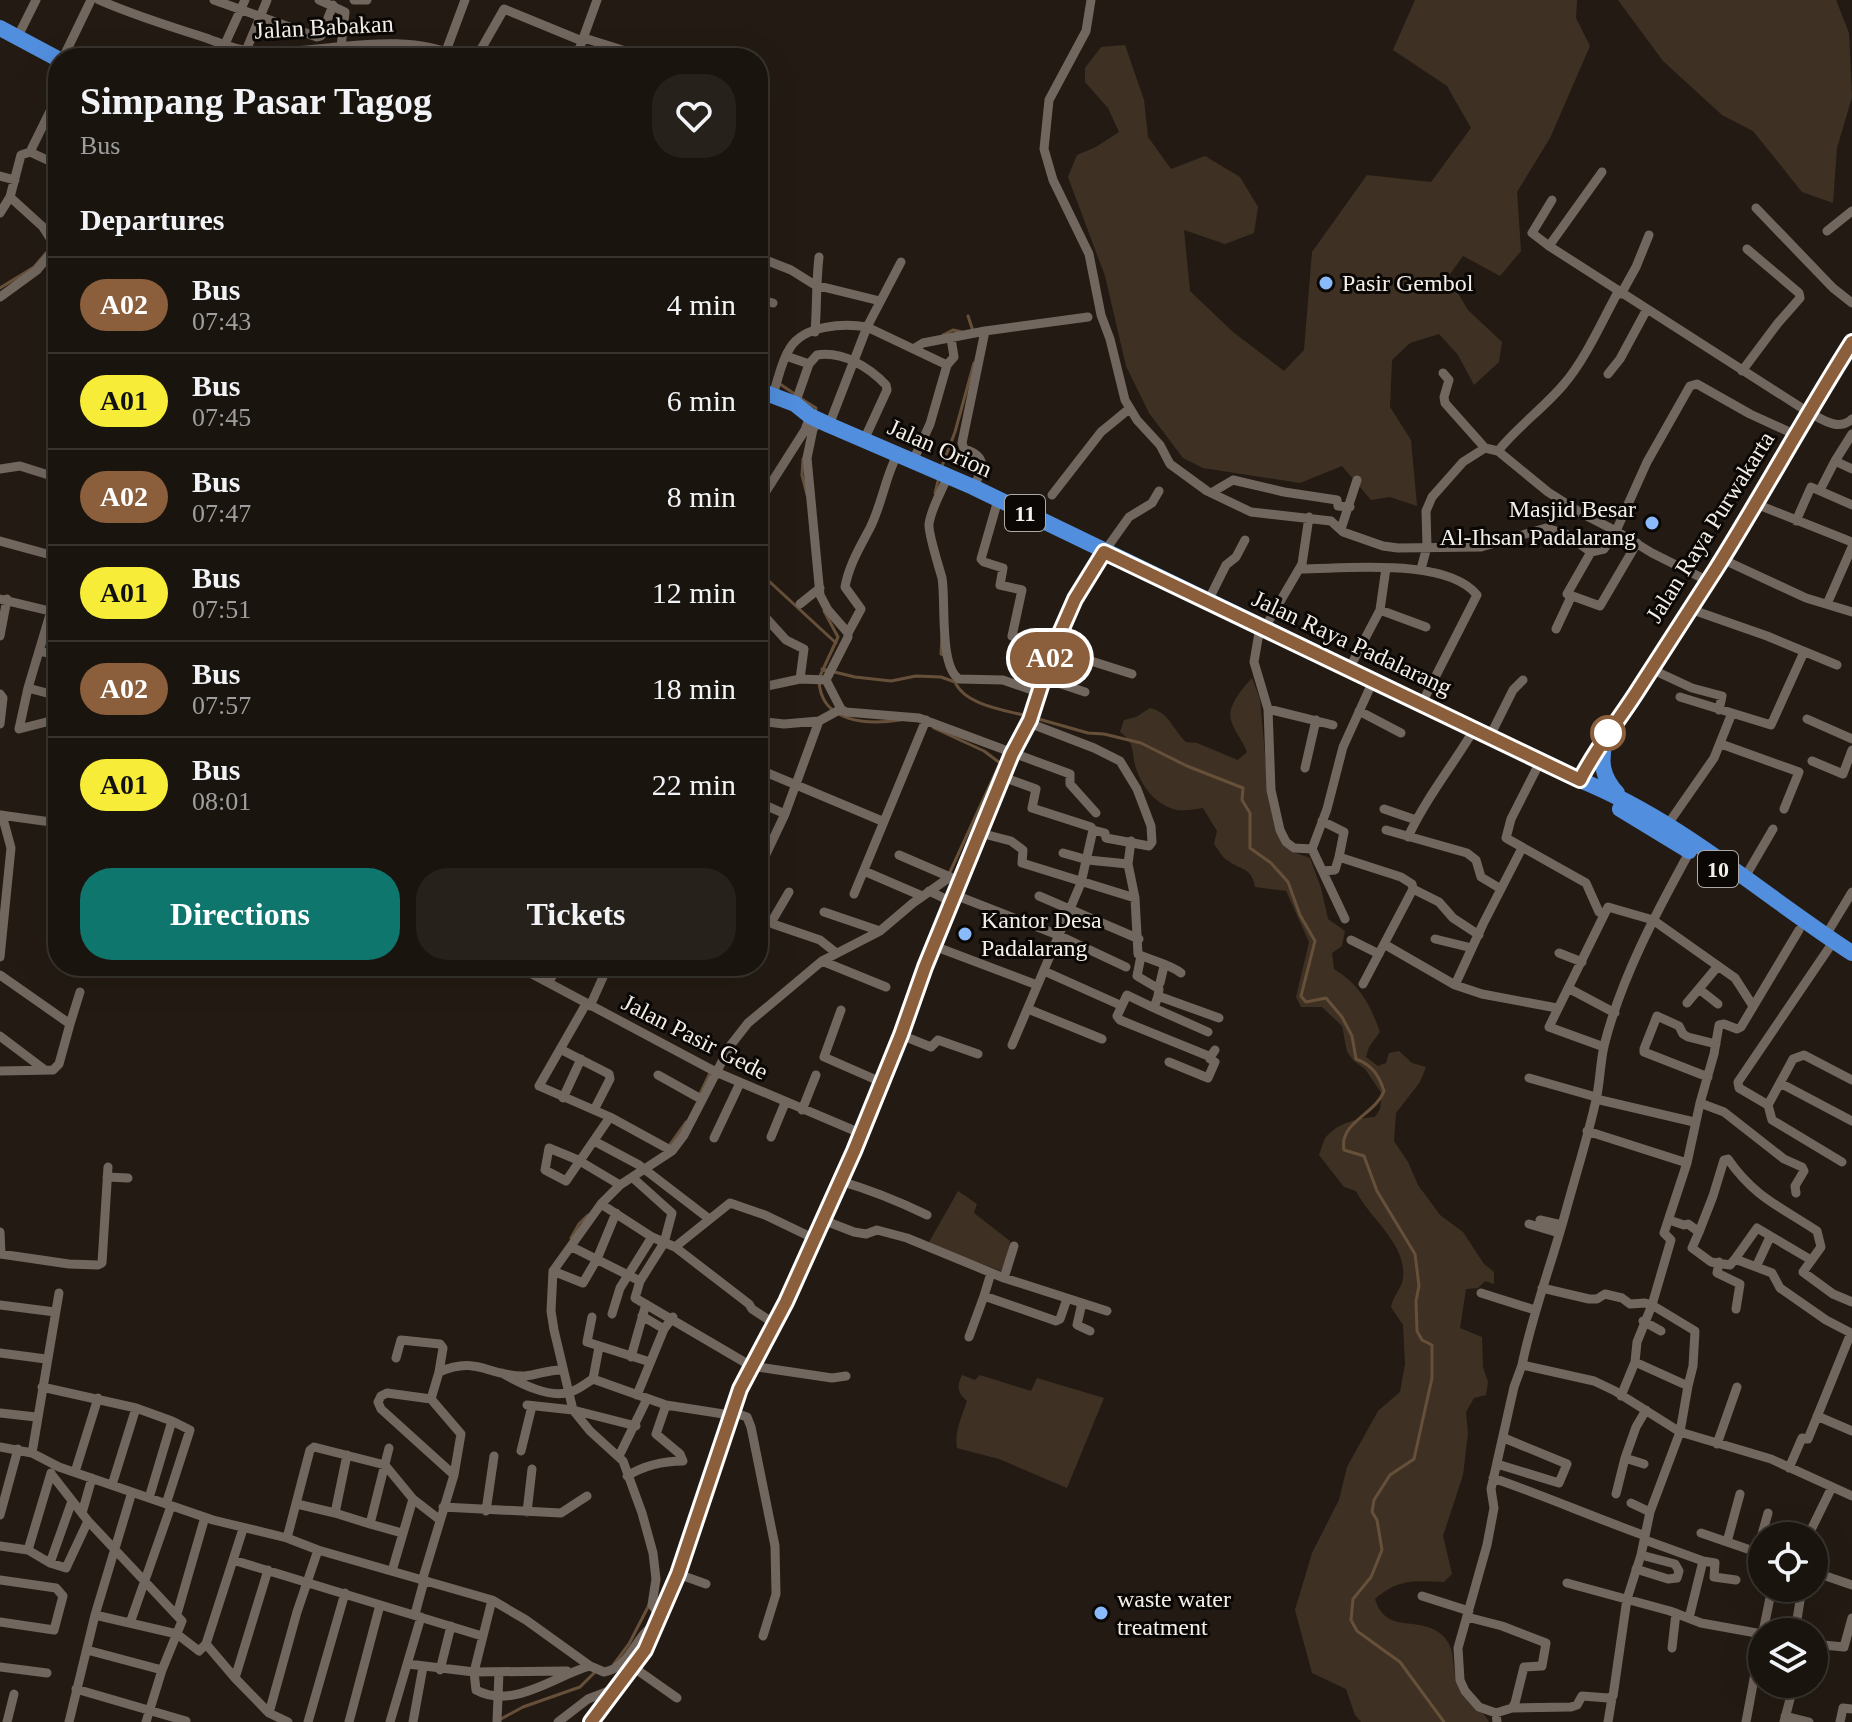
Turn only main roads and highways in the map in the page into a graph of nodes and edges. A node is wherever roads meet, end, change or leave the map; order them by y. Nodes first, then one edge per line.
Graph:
1 (0, 28) edge
2 (48, 52) edge
3 (1852, 342) edge
4 (768, 394) edge
5 (1104, 552) joint
6 (1606, 736) junction
7 (1580, 780) junction
8 (1621, 797) junction
9 (1827, 942) junction
10 (1852, 953) edge
11 (1852, 964) edge

1 - 2 highway
3 - 6 highway, Jalan Raya Purwakarta
4 - 5 highway, Jalan Orion / 11
5 - 7 highway, Jalan Raya Padalarang / 11
6 - 7 highway, Jalan Raya Purwakarta
6 - 8 highway
7 - 8 highway, Jalan Raya Padalarang / 10
7 - 9 highway, Jalan Raya Padalarang / 10
8 - 9 highway, Jalan Raya Padalarang / 10
9 - 10 highway, Jalan Raya Padalarang / 10
9 - 11 highway, Jalan Raya Padalarang / 10

